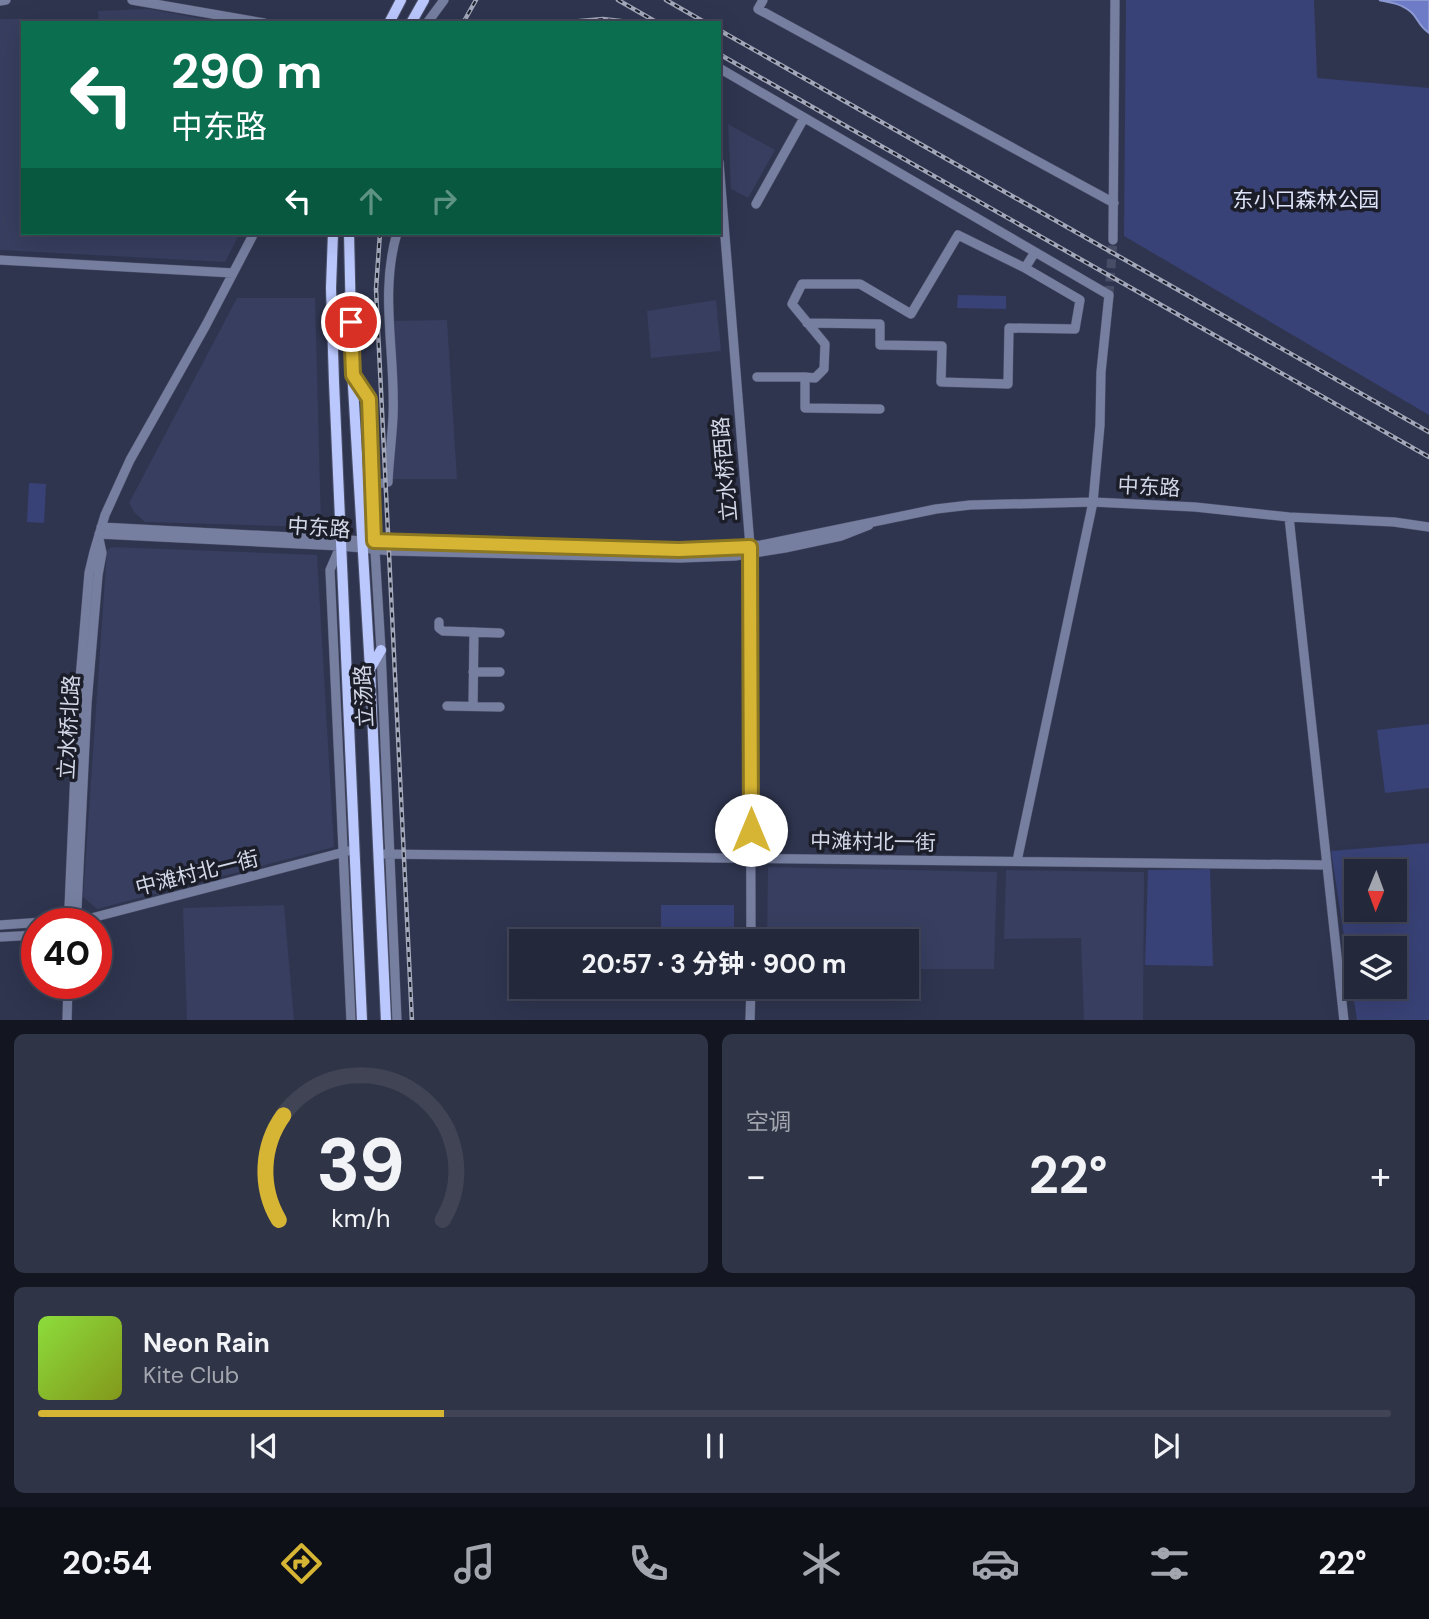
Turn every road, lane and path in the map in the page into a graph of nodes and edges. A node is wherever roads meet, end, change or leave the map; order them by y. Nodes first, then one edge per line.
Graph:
1 (6, 0) edge
2 (132, 0) edge
3 (394, 0) edge
4 (401, 0) edge
5 (424, 0) edge
6 (444, 0) edge
7 (762, 0) edge
8 (1115, 0) edge
9 (0, 1) edge
10 (253, 21) edge
11 (389, 21) edge
12 (390, 21) edge
13 (412, 21) edge
14 (428, 21) edge
15 (721, 69) edge
16 (804, 118) junction
17 (721, 198) edge
18 (1114, 203) junction
19 (756, 204) dead end
20 (253, 235) edge
21 (333, 235) edge
22 (349, 235) edge
23 (396, 235) edge
24 (1114, 240) tunnel mouth
25 (1035, 252) junction
26 (0, 260) edge
27 (1025, 268) junction
28 (233, 273) junction
29 (807, 323) junction
30 (353, 375) junction
31 (757, 377) dead end
32 (805, 377) junction
33 (880, 409) dead end
34 (371, 485) junction
35 (1093, 502) junction
36 (1289, 517) junction
37 (1429, 527) edge
38 (100, 531) junction
39 (341, 542) junction
40 (362, 545) junction
41 (374, 546) junction
42 (750, 550) junction
43 (439, 622) dead end
44 (474, 632) junction
45 (500, 633) dead end
46 (381, 650) junction
47 (370, 669) junction
48 (473, 672) junction
49 (500, 672) dead end
50 (447, 706) dead end
51 (473, 706) junction
52 (500, 707) dead end
53 (385, 853) junction
54 (348, 856) junction
55 (751, 857) junction
56 (1017, 861) junction
57 (1325, 865) junction
58 (70, 908) edge
59 (112, 913) edge
60 (112, 918) edge
61 (21, 923) edge
62 (0, 925) edge
63 (751, 929) edge
64 (21, 935) edge
65 (0, 937) edge
66 (389, 959) junction
67 (68, 999) edge
68 (751, 999) edge
69 (67, 1020) edge
70 (351, 1020) edge
71 (362, 1020) edge
72 (386, 1020) edge
73 (397, 1020) edge
74 (750, 1020) edge
75 (1344, 1020) edge

1 - 9 street
2 - 10 street
3 - 11 street
4 - 12 main road
5 - 13 main road
6 - 14 street
7 - 18 street
8 - 18 street
15 - 16 street
16 - 19 street
16 - 25 street
17 - 42 street, 立水桥西路
18 - 24 street
20 - 28 street, 立水桥北路
21 - 39 main road, 立汤路
22 - 30 main road, 立汤路
23 - 34 street
25 - 27 street
25 - 35 street
26 - 28 street
27 - 29 street
27 - 29 street
28 - 38 street, 立水桥北路
29 - 32 street
30 - 34 street, 立汤路
30 - 40 main road, 立汤路
31 - 32 street
32 - 33 street
34 - 41 street, 立汤路
35 - 36 street, 中东路
35 - 42 street, 中东路
35 - 56 street
36 - 37 street, 中东路
36 - 57 street
38 - 39 street, 中东路
38 - 58 street, 立水桥北路
39 - 40 street, 中东路
39 - 54 main road, 立汤路
40 - 41 street, 中东路
40 - 47 main road, 立汤路
41 - 42 street, 中东路
41 - 46 street, 立汤路
42 - 55 street, 立水桥西路
43 - 44 street
44 - 45 street
44 - 48 street
46 - 47 main road
46 - 53 street, 立汤路
47 - 53 main road, 立汤路
48 - 49 street
48 - 51 street
50 - 51 street
51 - 52 street
53 - 55 street, 中滩村北一街
53 - 66 main road, 立汤路
54 - 59 street, 中滩村北一街
54 - 60 street, 中滩村北一街
54 - 70 street, 立汤路
54 - 71 main road, 立汤路
55 - 56 street, 中滩村北一街
55 - 63 street, 立水桥西路
56 - 57 street, 中滩村北一街
57 - 75 street
61 - 62 street, 中滩村北一街
64 - 65 street
66 - 72 main road, 立汤路
66 - 73 street, 立汤路
67 - 69 street
68 - 74 street

